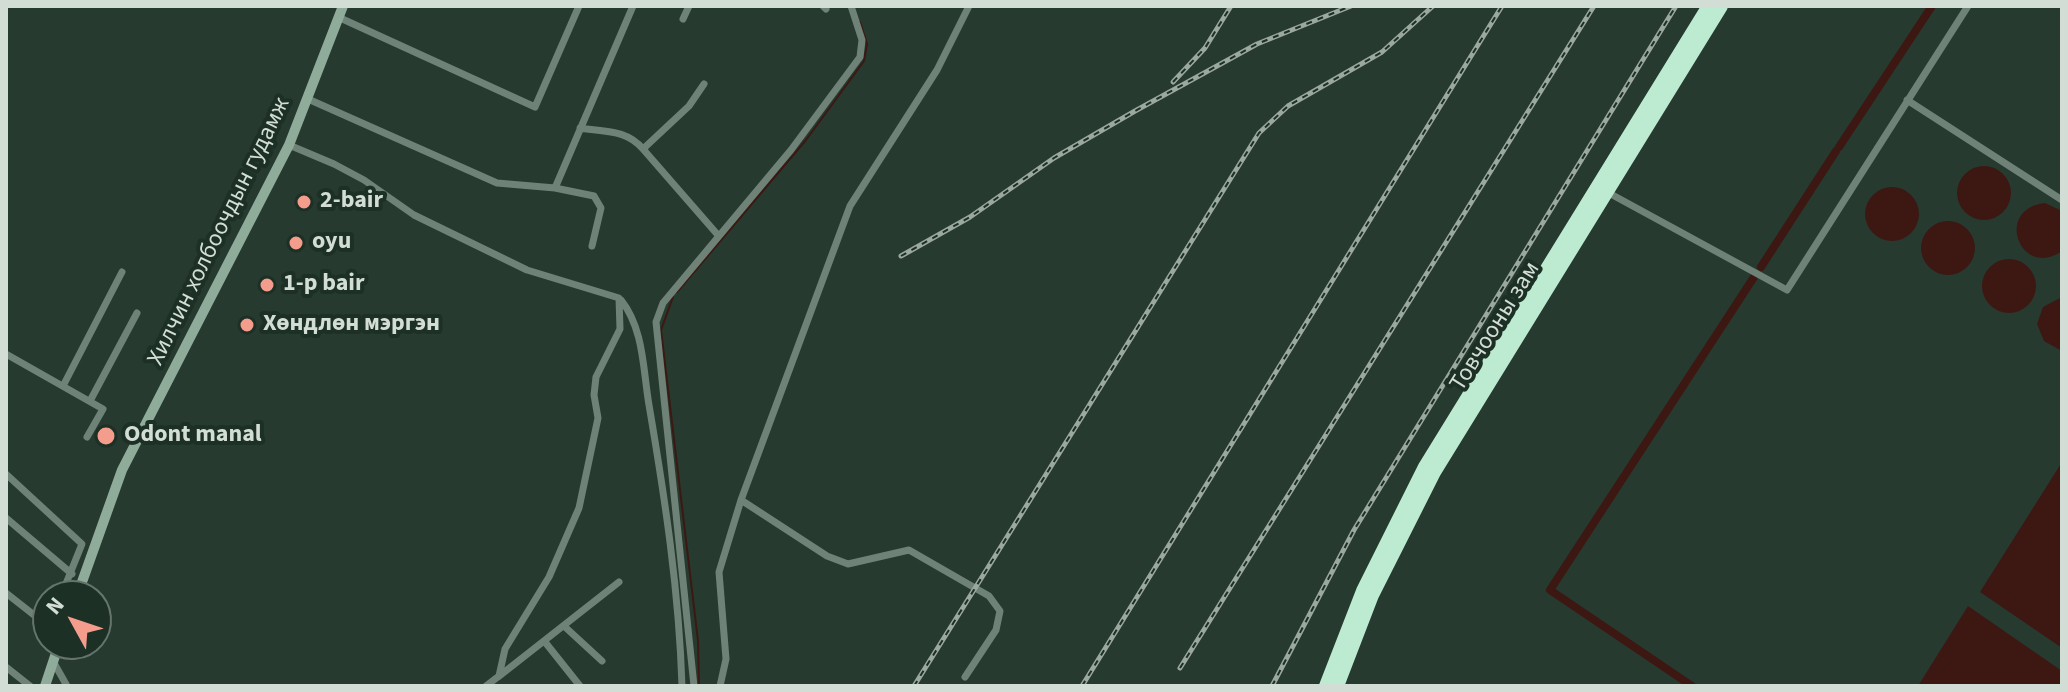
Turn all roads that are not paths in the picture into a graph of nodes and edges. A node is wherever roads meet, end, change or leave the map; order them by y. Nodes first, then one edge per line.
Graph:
1 (343, 6) edge
2 (579, 6) edge
3 (633, 6) edge
4 (689, 6) edge
5 (851, 6) edge
6 (969, 6) edge
7 (1709, 6) edge
8 (1721, 6) edge
9 (1968, 6) edge
10 (338, 17) junction
11 (683, 19) dead end
12 (704, 84) dead end
13 (308, 99) junction
14 (1907, 100) junction
15 (580, 128) junction
16 (289, 145) junction
17 (643, 149) junction
18 (555, 188) junction
19 (1606, 192) junction
20 (2062, 200) edge
21 (717, 234) junction
22 (592, 246) dead end
23 (122, 272) dead end
24 (619, 298) junction
25 (137, 313) dead end
26 (6, 354) edge
27 (63, 386) junction
28 (90, 401) junction
29 (87, 437) dead end
30 (6, 474) edge
31 (741, 500) junction
32 (6, 518) edge
33 (72, 574) junction
34 (69, 580) edge
35 (82, 580) edge
36 (619, 582) dead end
37 (6, 593) edge
38 (32, 613) edge
39 (564, 626) junction
40 (545, 642) junction
41 (55, 660) edge
42 (602, 661) dead end
43 (54, 663) junction
44 (6, 667) edge
45 (499, 676) junction
46 (965, 677) dead end
47 (30, 686) edge
48 (45, 686) edge
49 (67, 686) edge
50 (489, 686) edge
51 (580, 686) edge
52 (682, 686) edge
53 (694, 686) edge
54 (720, 686) edge
55 (1326, 686) edge
56 (1337, 686) edge

1 - 10 main road, Хилчин холбоочдын гудамж
2 - 10 street
3 - 15 street
4 - 11 street
5 - 21 street
6 - 31 street
7 - 55 highway, Товчооны зам
8 - 19 highway, Товчооны зам
9 - 14 street
10 - 13 main road, Хилчин холбоочдын гудамж
12 - 17 street
13 - 16 main road, Хилчин холбоочдын гудамж
13 - 18 street
14 - 19 street
14 - 20 street
15 - 17 street
15 - 18 street
16 - 24 street
16 - 35 main road, Хилчин холбоочдын гудамж
17 - 21 street
18 - 22 street
19 - 56 highway, Товчооны зам
21 - 53 street
23 - 27 street
24 - 45 street
24 - 52 street
25 - 28 street
26 - 27 street
27 - 28 street
28 - 29 street
30 - 33 street
31 - 46 street
31 - 54 street
32 - 33 street
33 - 34 street
36 - 39 street
37 - 38 street
39 - 40 street
39 - 42 street
40 - 45 street
40 - 51 street
41 - 43 main road
43 - 48 main road
43 - 49 street
44 - 47 street
45 - 50 street

